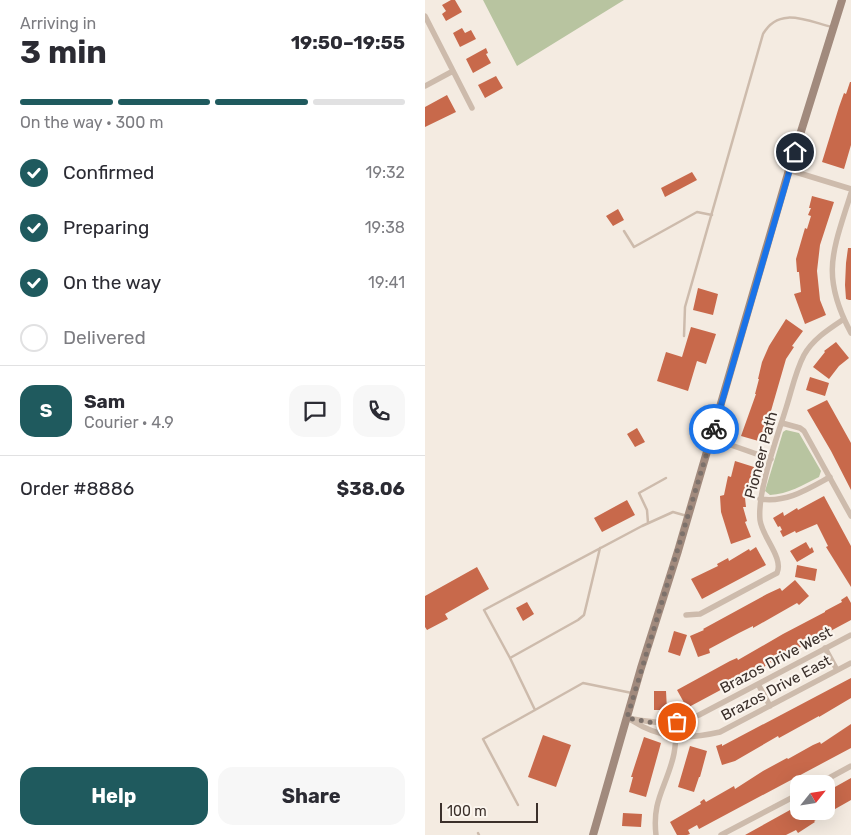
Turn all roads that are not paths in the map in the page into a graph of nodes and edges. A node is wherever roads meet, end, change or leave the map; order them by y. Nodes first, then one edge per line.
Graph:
1 (842, 0) edge
2 (425, 16) edge
3 (834, 27) junction
4 (453, 72) junction
5 (425, 86) edge
6 (472, 108) dead end
7 (789, 170) junction
8 (851, 189) edge
9 (851, 193) edge
10 (712, 214) junction
11 (624, 231) dead end
12 (843, 319) junction
13 (851, 333) edge
14 (684, 336) dead end
15 (782, 422) junction
16 (711, 438) junction
17 (771, 459) junction
18 (830, 477) junction
19 (666, 478) dead end
20 (760, 499) junction
21 (688, 516) junction
22 (851, 516) edge
23 (648, 523) junction
24 (600, 548) junction
25 (686, 615) dead end
26 (851, 635) edge
27 (825, 648) junction
28 (510, 658) junction
29 (851, 663) edge
30 (837, 670) junction
31 (758, 684) junction
32 (634, 693) junction
33 (770, 706) junction
34 (535, 710) junction
35 (627, 718) junction
36 (677, 722) junction
37 (676, 738) junction
38 (851, 766) edge
39 (834, 775) edge
40 (790, 799) edge
41 (518, 804) dead end
42 (593, 835) edge
43 (656, 835) edge
44 (721, 835) edge

1 - 3 street
2 - 4 street
3 - 7 street
3 - 10 lane
4 - 5 street
4 - 6 street
7 - 8 street
7 - 16 street
9 - 12 street
10 - 11 lane
10 - 14 lane
12 - 13 street
12 - 15 street, Pioneer Path
15 - 17 street, Pioneer Path
15 - 18 street
16 - 17 street
16 - 21 street
17 - 20 street, Pioneer Path
18 - 20 street
18 - 22 street
19 - 23 lane
20 - 25 street, Pioneer Path
21 - 23 lane
21 - 32 street
23 - 24 lane
24 - 28 lane
24 - 28 lane
26 - 27 street, Brazos Drive West
27 - 30 street
27 - 31 street, Brazos Drive West
28 - 34 lane
29 - 30 street, Brazos Drive East
30 - 33 street, Brazos Drive East
31 - 33 street
31 - 36 street, Brazos Drive West
32 - 34 lane
32 - 35 street
33 - 37 street, Brazos Drive East
34 - 41 lane
35 - 36 street, Brazos Drive West
35 - 37 street, Brazos Drive East
35 - 42 street
36 - 37 street
37 - 43 street
38 - 39 street
40 - 44 street

